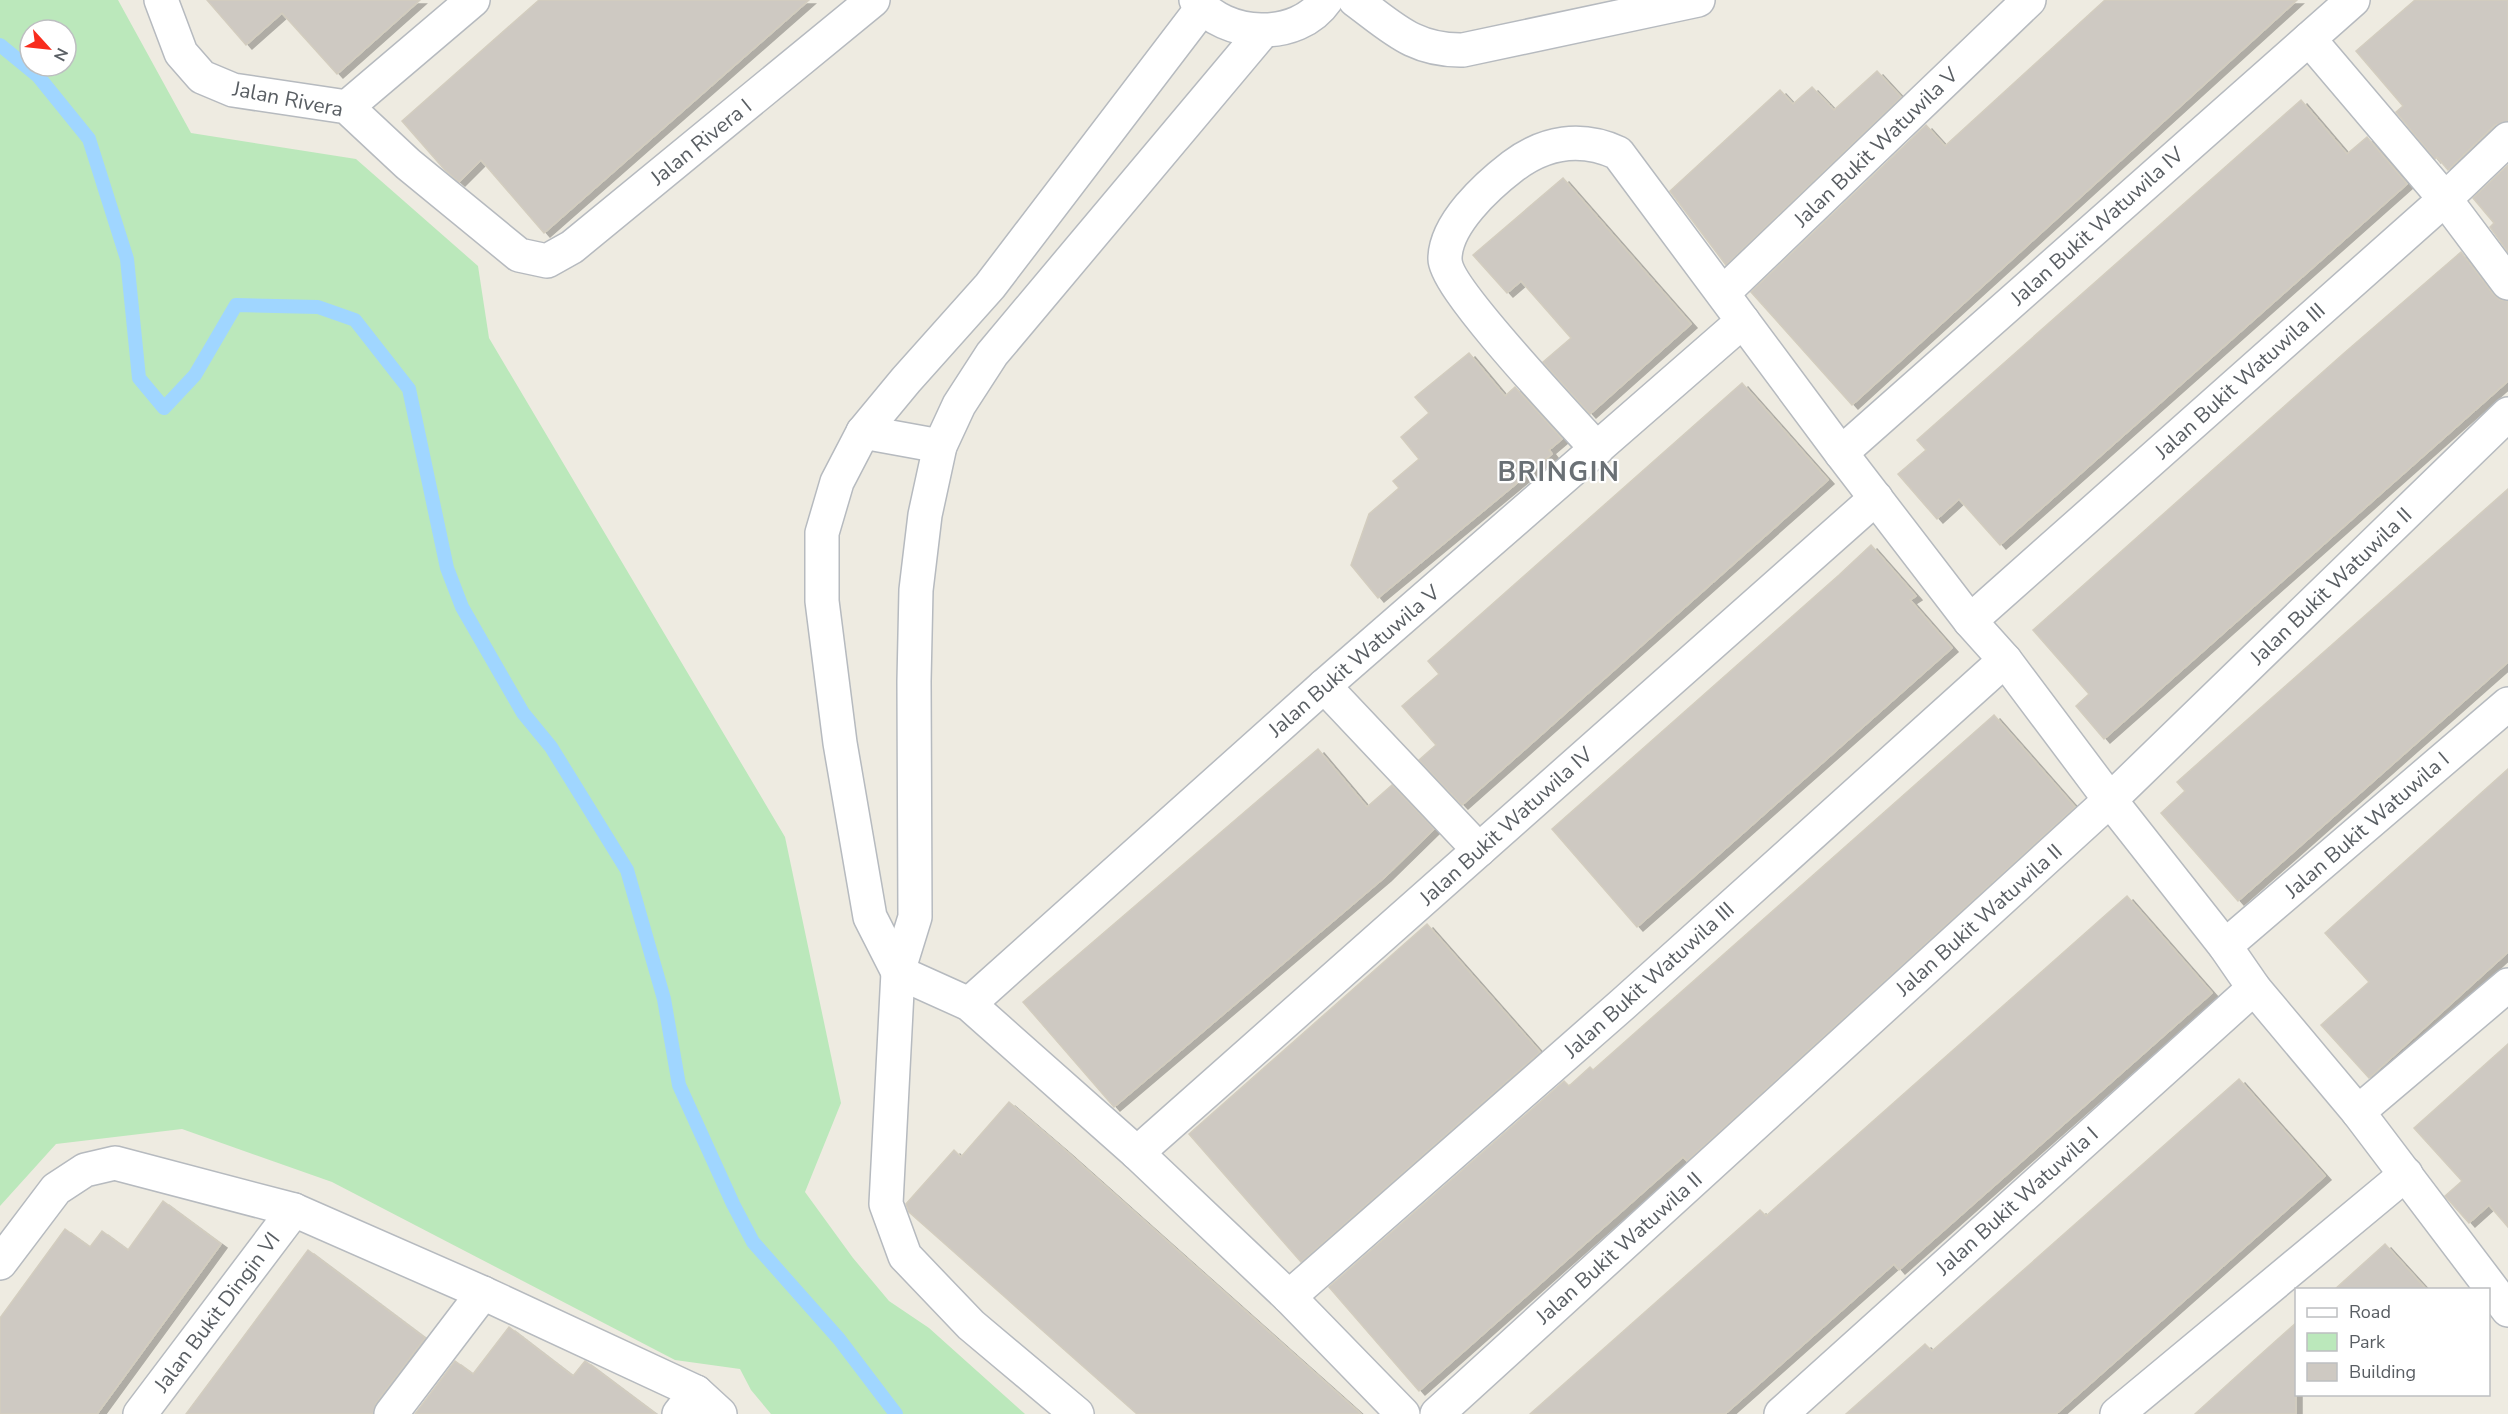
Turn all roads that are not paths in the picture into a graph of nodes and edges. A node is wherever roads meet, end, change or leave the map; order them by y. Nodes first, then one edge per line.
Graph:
1 (161, 0) edge
2 (473, 0) edge
3 (873, 0) edge
4 (1326, 0) edge
5 (1355, 0) edge
6 (1698, 0) edge
7 (2029, 0) edge
8 (2353, 0) edge
9 (1199, 4) edge
10 (1263, 31) junction
11 (2309, 39) junction
12 (347, 107) junction
13 (2508, 139) edge
14 (2445, 200) junction
15 (519, 255) joint
16 (2508, 284) edge
17 (1723, 293) junction
18 (1743, 321) junction
19 (2508, 414) edge
20 (863, 432) junction
21 (940, 446) junction
22 (1597, 449) junction
23 (1841, 453) junction
24 (1876, 498) junction
25 (1970, 621) junction
26 (2005, 660) junction
27 (1324, 686) junction
28 (2508, 704) edge
29 (2110, 800) junction
30 (1479, 850) junction
31 (2225, 946) junction
32 (898, 972) junction
33 (2508, 985) edge
34 (2254, 988) junction
35 (969, 1004) junction
36 (2358, 1113) junction
37 (1137, 1154) junction
38 (2406, 1174) junction
39 (294, 1210) junction
40 (0, 1263) edge
41 (2498, 1275) edge
42 (483, 1293) junction
43 (1289, 1297) junction
44 (2508, 1310) edge
45 (688, 1403) edge
46 (140, 1414) edge
47 (391, 1414) edge
48 (720, 1414) edge
49 (1077, 1414) edge
50 (1403, 1414) edge
51 (1437, 1414) edge
52 (1781, 1414) edge
53 (2117, 1414) edge

1 - 12 street, Jalan Rivera
2 - 12 street
3 - 15 street, Jalan Rivera I
4 - 10 street
5 - 6 street
7 - 17 street, Jalan Bukit Watuwila V
8 - 11 street, Jalan Bukit Watuwila IV
9 - 10 street
9 - 20 street
10 - 21 street
11 - 14 street
11 - 23 street, Jalan Bukit Watuwila IV
12 - 15 street, Jalan Rivera
13 - 14 street, Jalan Bukit Watuwila III
14 - 16 street
14 - 25 street, Jalan Bukit Watuwila III
17 - 18 street
17 - 22 street
18 - 22 street, Jalan Bukit Watuwila V
18 - 23 street
19 - 29 street, Jalan Bukit Watuwila II
20 - 21 street
20 - 32 street
21 - 32 street
22 - 27 street, Jalan Bukit Watuwila V
23 - 24 street
24 - 25 street
24 - 30 street, Jalan Bukit Watuwila IV
25 - 26 street
26 - 29 street
26 - 43 street, Jalan Bukit Watuwila III
27 - 30 street
27 - 35 street, Jalan Bukit Watuwila V
28 - 31 street, Jalan Bukit Watuwila I
29 - 31 street
29 - 51 street, Jalan Bukit Watuwila II
30 - 37 street, Jalan Bukit Watuwila IV
31 - 34 street
32 - 35 street
32 - 49 street
33 - 36 street
34 - 36 street
34 - 52 street, Jalan Bukit Watuwila I
35 - 37 street
36 - 38 street
37 - 43 street
38 - 41 street
38 - 53 street
39 - 40 street
39 - 42 street
39 - 46 street, Jalan Bukit Dingin VI
41 - 44 street
42 - 45 street
42 - 47 street
43 - 50 street
45 - 48 street

